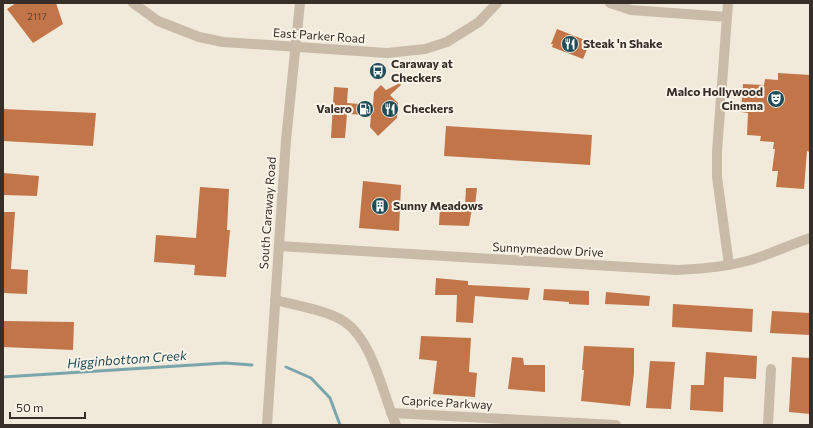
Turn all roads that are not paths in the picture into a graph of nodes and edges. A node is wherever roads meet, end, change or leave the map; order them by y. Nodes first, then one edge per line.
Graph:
1 (134, 3) edge
2 (300, 3) edge
3 (497, 3) edge
4 (610, 3) edge
5 (728, 3) edge
6 (727, 17) junction
7 (295, 47) junction
8 (810, 238) edge
9 (279, 246) junction
10 (729, 265) junction
11 (275, 300) junction
12 (771, 369) dead end
13 (391, 413) junction
14 (530, 422) edge
15 (267, 425) edge
16 (396, 425) edge
17 (616, 425) edge
18 (768, 425) edge

1 - 7 street, East Parker Road
2 - 7 street, South Caraway Road
3 - 7 street, East Parker Road
4 - 6 street
5 - 6 street
6 - 10 street
7 - 9 street, South Caraway Road
8 - 10 street, Sunnymeadow Drive
9 - 10 street, Sunnymeadow Drive
9 - 11 street, South Caraway Road
11 - 13 street, Caprice Parkway
11 - 15 street, South Caraway Road
12 - 18 street
13 - 14 street, Caprice Parkway
13 - 16 street
14 - 17 street, Caprice Parkway

